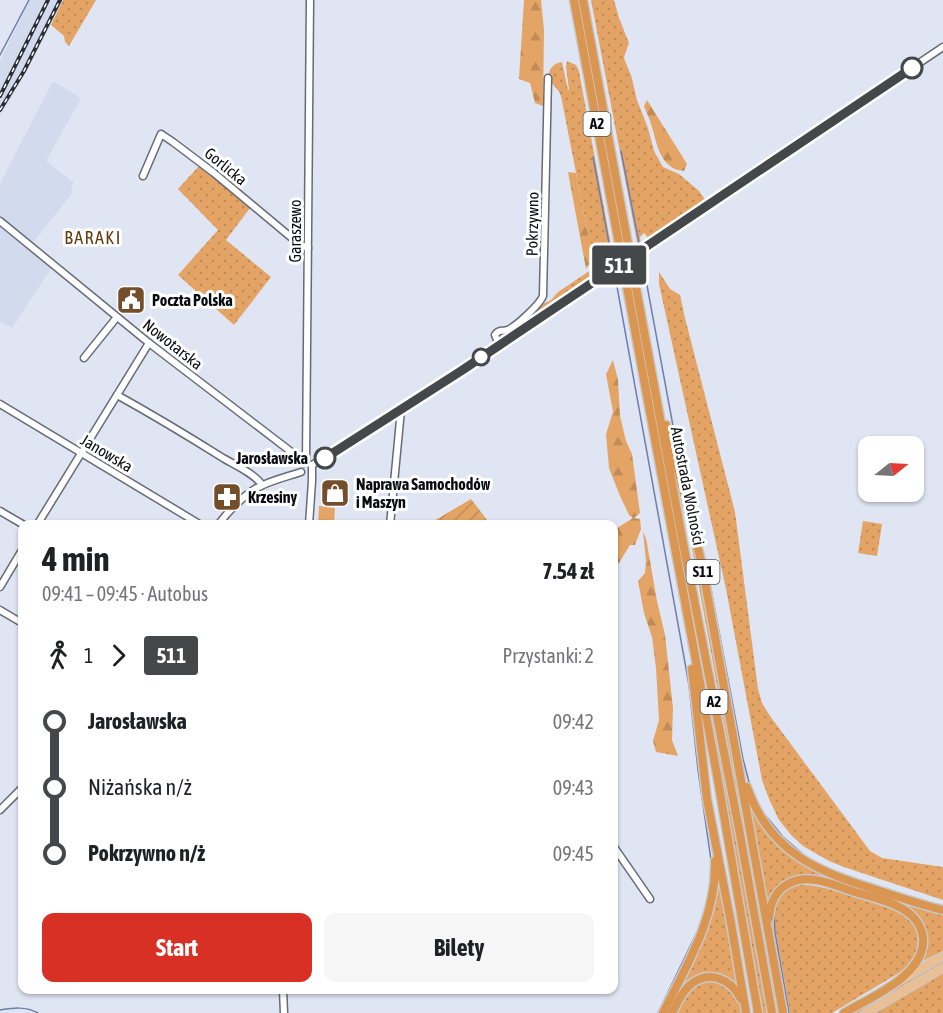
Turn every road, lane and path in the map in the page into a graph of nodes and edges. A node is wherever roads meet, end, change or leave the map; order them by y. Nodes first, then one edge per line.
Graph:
1 (310, 0) edge
2 (574, 0) edge
3 (583, 0) edge
4 (943, 47) edge
5 (548, 78) dead end
6 (143, 176) dead end
7 (0, 221) edge
8 (308, 248) junction
9 (117, 317) junction
10 (149, 343) junction
11 (499, 345) junction
12 (84, 358) dead end
13 (655, 392) junction
14 (117, 395) junction
15 (0, 404) edge
16 (401, 410) junction
17 (81, 453) junction
18 (308, 466) junction
19 (262, 485) junction
20 (0, 511) edge
21 (41, 520) edge
22 (193, 520) edge
23 (223, 520) edge
24 (309, 520) edge
25 (390, 520) edge
26 (18, 522) edge
27 (18, 557) edge
28 (0, 586) edge
29 (0, 610) edge
30 (18, 621) edge
31 (690, 626) junction
32 (737, 755) junction
33 (18, 792) edge
34 (0, 810) edge
35 (712, 828) junction
36 (618, 853) edge
37 (650, 899) dead end
38 (943, 910) edge
39 (773, 951) junction
40 (943, 956) edge
41 (943, 968) edge
42 (892, 985) junction
43 (283, 994) edge
44 (284, 1013) edge
45 (663, 1013) edge
46 (672, 1013) edge
47 (746, 1013) edge
48 (758, 1013) edge
49 (772, 1013) edge
50 (783, 1013) edge
51 (844, 1013) edge
52 (866, 1013) edge

1 - 8 street, Garaszewo
2 - 31 highway, Autostrada Wolności / A2
3 - 13 highway, Autostrada Wolności / A2
4 - 11 street, Pokrzywno, bridge
5 - 11 street, Pokrzywno
6 - 8 street, Gorlicka
7 - 9 street, Nowotarska
8 - 18 street, Garaszewo
9 - 10 street, Nowotarska
9 - 12 street
10 - 14 street
10 - 18 street, Nowotarska
11 - 16 street, Pokrzywno
13 - 32 highway, S11
13 - 49 highway, Autostrada Wolności / A2
14 - 17 street
14 - 19 street
15 - 17 street, Janowska
16 - 18 street, Pokrzywno
16 - 25 street
17 - 21 street
17 - 22 street, Janowska
18 - 19 street
18 - 24 street, Garaszewo
19 - 23 street
20 - 26 street
27 - 28 street
29 - 30 street
31 - 35 highway
31 - 48 highway, Autostrada Wolności / A2
32 - 38 highway
32 - 39 highway, S11
33 - 34 street
35 - 45 highway
35 - 47 highway
36 - 37 street
39 - 42 highway
39 - 50 highway, S11
40 - 42 main road
41 - 52 main road
42 - 51 highway
43 - 44 street
46 - 47 highway

